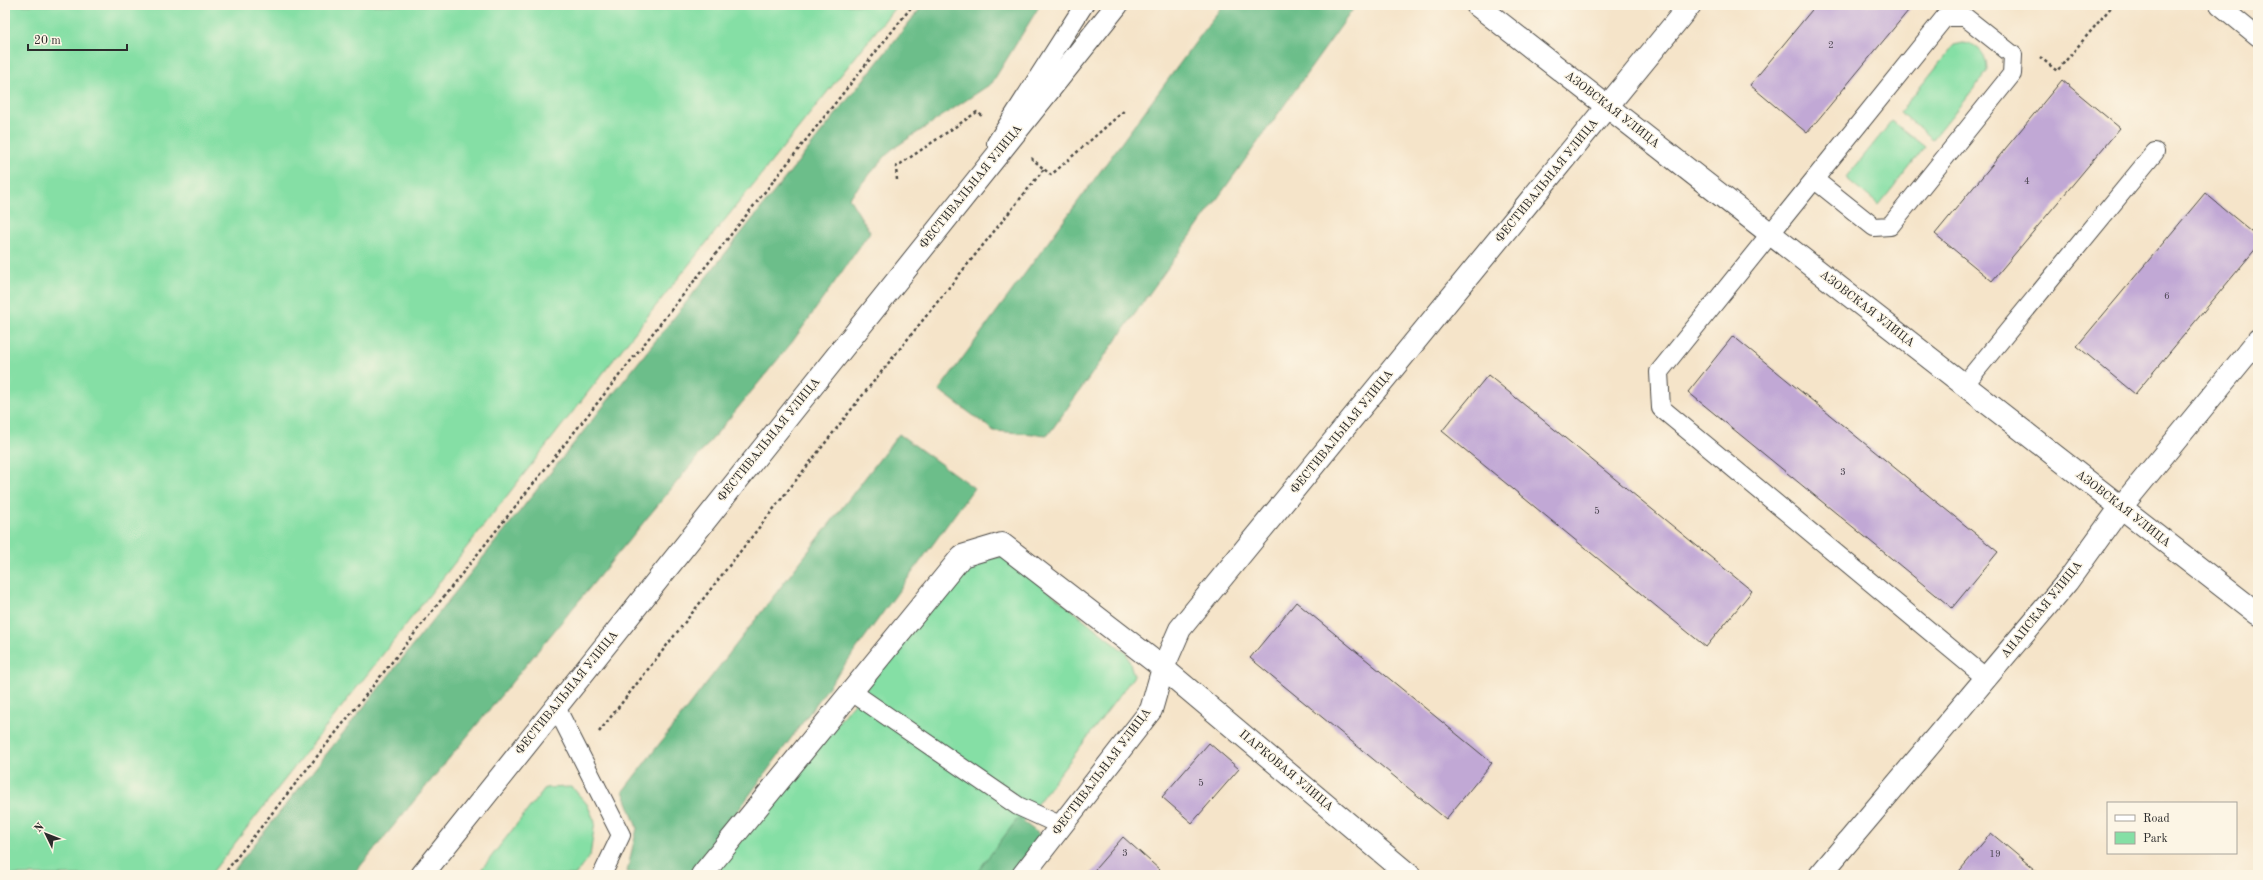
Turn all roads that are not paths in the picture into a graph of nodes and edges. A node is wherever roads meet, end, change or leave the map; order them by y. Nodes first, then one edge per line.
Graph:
1 (1084, 5) edge
2 (1117, 5) edge
3 (1477, 5) edge
4 (1690, 5) edge
5 (2219, 5) edge
6 (2258, 36) edge
7 (1608, 107) junction
8 (2155, 152) dead end
9 (1815, 180) junction
10 (953, 209) junction
11 (1771, 234) junction
12 (2258, 340) edge
13 (1964, 385) junction
14 (2121, 507) junction
15 (2258, 614) edge
16 (1163, 668) junction
17 (1986, 678) junction
18 (852, 692) junction
19 (556, 707) junction
20 (1062, 826) junction
21 (422, 875) edge
22 (602, 875) edge
23 (702, 875) edge
24 (1023, 875) edge
25 (1409, 875) edge
26 (1820, 875) edge

1 - 10 lane
2 - 10 street, ФЕСТИВАЛЬНАЯ УЛИЦА
3 - 7 street, АЗОВСКАЯ УЛИЦА
4 - 7 street, ФЕСТИВАЛЬНАЯ УЛИЦА
5 - 6 lane
7 - 11 street, АЗОВСКАЯ УЛИЦА
7 - 16 street, ФЕСТИВАЛЬНАЯ УЛИЦА
8 - 13 lane
9 - 9 lane
9 - 11 lane
10 - 19 street, ФЕСТИВАЛЬНАЯ УЛИЦА
11 - 13 street, АЗОВСКАЯ УЛИЦА
11 - 17 lane
12 - 14 street, АНАПСКАЯ УЛИЦА
13 - 14 street, АЗОВСКАЯ УЛИЦА
14 - 15 street, АЗОВСКАЯ УЛИЦА
14 - 17 street, АНАПСКАЯ УЛИЦА
16 - 18 street, ПАРКОВАЯ УЛИЦА
16 - 20 street, ФЕСТИВАЛЬНАЯ УЛИЦА
16 - 25 street, ПАРКОВАЯ УЛИЦА
17 - 26 street, АНАПСКАЯ УЛИЦА
18 - 20 lane
18 - 23 street
19 - 21 street, ФЕСТИВАЛЬНАЯ УЛИЦА
19 - 22 lane
20 - 24 street, ФЕСТИВАЛЬНАЯ УЛИЦА

